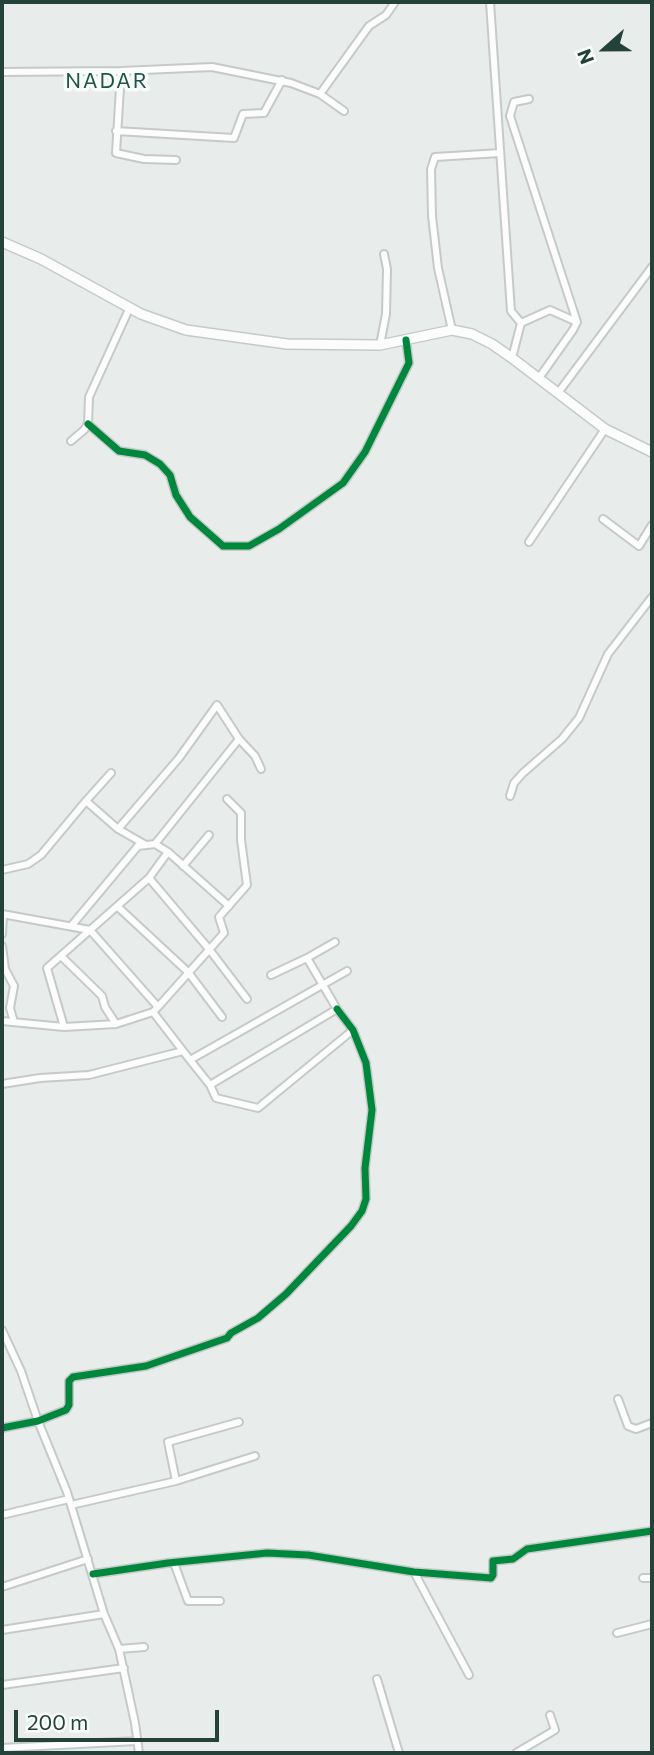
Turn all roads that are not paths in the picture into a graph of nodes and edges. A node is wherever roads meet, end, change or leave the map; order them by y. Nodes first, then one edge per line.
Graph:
1 (395, 2) edge
2 (490, 2) edge
3 (121, 71) junction
4 (2, 72) edge
5 (282, 79) junction
6 (320, 93) junction
7 (529, 99) dead end
8 (344, 111) dead end
9 (116, 131) junction
10 (500, 153) junction
11 (176, 160) dead end
12 (2, 242) edge
13 (384, 254) dead end
14 (652, 267) edge
15 (130, 307) junction
16 (577, 322) junction
17 (521, 323) junction
18 (452, 330) junction
19 (406, 340) junction
20 (380, 345) junction
21 (512, 358) junction
22 (539, 378) junction
23 (558, 393) junction
24 (88, 424) junction
25 (605, 429) junction
26 (71, 441) dead end
27 (652, 452) edge
28 (603, 519) dead end
29 (652, 525) edge
30 (528, 542) dead end
31 (652, 597) edge
32 (239, 739) junction
33 (261, 769) dead end
34 (111, 773) dead end
35 (510, 796) dead end
36 (227, 799) dead end
37 (86, 801) junction
38 (118, 829) junction
39 (209, 835) dead end
40 (155, 844) junction
41 (146, 845) junction
42 (168, 852) junction
43 (183, 866) junction
44 (2, 870) edge
45 (149, 878) junction
46 (229, 906) junction
47 (118, 907) junction
48 (3, 914) edge
49 (72, 925) junction
50 (90, 930) junction
51 (2, 934) edge
52 (335, 942) dead end
53 (2, 946) edge
54 (209, 949) junction
55 (61, 956) junction
56 (307, 958) junction
57 (347, 971) dead end
58 (188, 972) junction
59 (271, 975) dead end
60 (323, 985) junction
61 (247, 999) dead end
62 (156, 1009) junction
63 (337, 1009) junction
64 (222, 1017) dead end
65 (2, 1021) edge
66 (13, 1022) junction
67 (116, 1024) junction
68 (64, 1027) junction
69 (353, 1030) junction
70 (183, 1051) junction
71 (190, 1060) junction
72 (2, 1084) edge
73 (210, 1084) junction
74 (2, 1330) edge
75 (618, 1399) dead end
76 (38, 1421) junction
77 (239, 1422) dead end
78 (652, 1423) edge
79 (2, 1428) edge
80 (254, 1457) dead end
81 (176, 1480) junction
82 (70, 1502) junction
83 (2, 1514) edge
84 (652, 1531) edge
85 (89, 1559) junction
86 (174, 1563) junction
87 (414, 1572) junction
88 (93, 1574) junction
89 (643, 1578) dead end
90 (652, 1578) edge
91 (2, 1587) edge
92 (220, 1601) dead end
93 (104, 1614) junction
94 (652, 1624) edge
95 (2, 1630) edge
96 (617, 1633) dead end
97 (144, 1647) dead end
98 (120, 1649) junction
99 (124, 1668) junction
100 (469, 1675) dead end
101 (377, 1679) dead end
102 (2, 1685) edge
103 (550, 1714) dead end
104 (137, 1741) junction
105 (2, 1748) edge
106 (139, 1753) edge
107 (399, 1753) edge
108 (516, 1753) edge

1 - 6 street
2 - 10 street
3 - 4 street
3 - 5 street
3 - 9 street
5 - 6 street
5 - 9 street
6 - 8 street
7 - 16 street
9 - 11 street
10 - 17 street
10 - 18 street
12 - 15 main road
13 - 20 street
14 - 23 street
15 - 20 main road
15 - 24 street
16 - 17 street
16 - 22 street
17 - 21 street
18 - 19 main road
18 - 21 main road
19 - 20 main road
19 - 24 street
21 - 22 main road
22 - 23 main road
23 - 25 main road
24 - 26 street
25 - 27 main road
25 - 30 street
28 - 29 street
31 - 35 street
32 - 33 street
32 - 38 street
32 - 40 street
34 - 37 street
36 - 46 street
37 - 38 street
37 - 44 street
38 - 41 street
39 - 43 street
40 - 41 street
40 - 42 street
41 - 49 street
42 - 43 street
42 - 45 street
43 - 46 street
45 - 47 street
45 - 54 street
46 - 54 street
47 - 50 street
47 - 58 street
48 - 49 street
48 - 51 street
49 - 50 street
50 - 55 street
50 - 62 street
52 - 56 street
53 - 66 street
54 - 58 street
54 - 61 street
55 - 67 street
55 - 68 street
56 - 59 street
56 - 60 street
57 - 60 street
58 - 62 street
58 - 64 street
60 - 63 street
60 - 71 street
62 - 67 street
62 - 70 street
63 - 69 street
63 - 73 street
65 - 66 street
66 - 68 street
67 - 68 street
69 - 73 street
69 - 76 street
70 - 71 street
70 - 72 street
71 - 73 street
74 - 76 street
75 - 78 street
76 - 79 street
76 - 82 street
77 - 81 street
80 - 81 street
81 - 82 street
82 - 83 street
82 - 85 street
84 - 87 street
85 - 88 street
85 - 91 street
86 - 87 street
86 - 88 street
86 - 92 street
87 - 100 street
88 - 93 street
89 - 90 street
93 - 95 street
93 - 98 street
94 - 96 street
97 - 98 street
98 - 99 street
99 - 102 street
99 - 104 street
101 - 107 street
103 - 108 street
104 - 105 street
104 - 106 street

